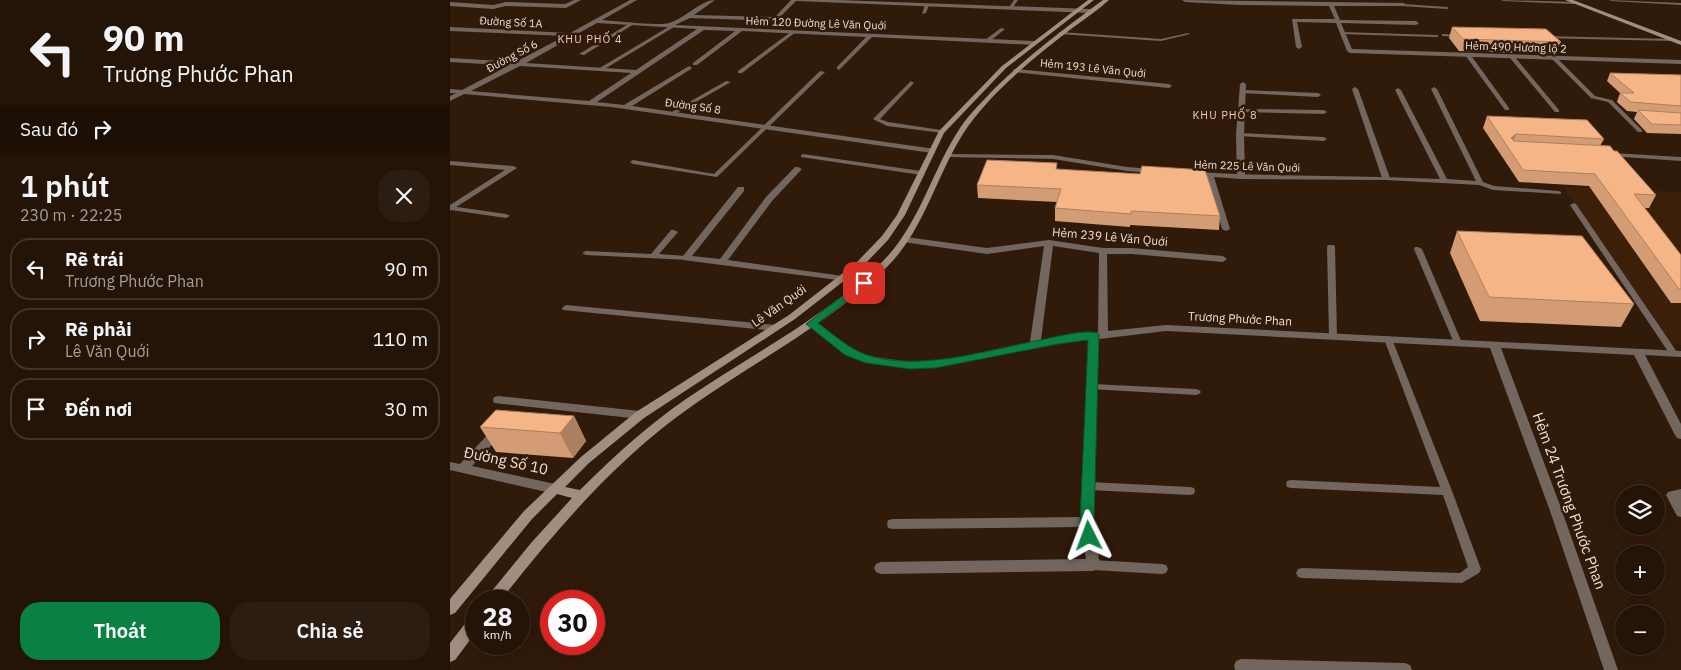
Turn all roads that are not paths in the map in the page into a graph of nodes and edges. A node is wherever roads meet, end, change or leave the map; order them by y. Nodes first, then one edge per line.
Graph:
1 (578, 0) edge
2 (634, 0) edge
3 (712, 0) edge
4 (794, 0) edge
5 (798, 0) edge
6 (820, 0) edge
7 (1016, 0) edge
8 (1091, 0) edge
9 (1106, 0) edge
10 (1186, 0) edge
11 (1503, 0) edge
12 (1568, 0) edge
13 (1611, 0) edge
14 (850, 1) edge
15 (908, 2) edge
16 (1575, 3) junction
17 (450, 4) edge
18 (1331, 4) junction
19 (1681, 4) edge
20 (926, 5) junction
21 (1404, 5) joint
22 (1010, 8) junction
23 (1447, 8) dead end
24 (1077, 10) junction
25 (1091, 11) junction
26 (924, 13) dead end
27 (689, 16) junction
28 (597, 21) junction
29 (1338, 21) junction
30 (1416, 23) dead end
31 (632, 24) junction
32 (670, 27) junction
33 (703, 28) junction
34 (450, 29) edge
35 (1003, 29) dead end
36 (740, 30) junction
37 (794, 32) junction
38 (1342, 32) junction
39 (1061, 34) junction
40 (1188, 34) dead end
41 (571, 35) junction
42 (871, 35) junction
43 (1444, 35) dead end
44 (1438, 36) dead end
45 (1470, 36) edge
46 (1538, 37) edge
47 (1673, 40) junction
48 (987, 41) junction
49 (1034, 43) junction
50 (1681, 43) edge
51 (1299, 47) dead end
52 (582, 54) dead end
53 (1468, 55) junction
54 (1512, 57) junction
55 (1554, 58) junction
56 (450, 60) edge
57 (1681, 62) edge
58 (519, 64) junction
59 (696, 64) dead end
60 (689, 68) dead end
61 (839, 68) dead end
62 (601, 69) junction
63 (1015, 71) junction
64 (638, 72) junction
65 (740, 72) dead end
66 (822, 72) dead end
67 (728, 82) dead end
68 (911, 83) dead end
69 (1169, 86) dead end
70 (1243, 88) joint
71 (1355, 89) dead end
72 (1434, 89) dead end
73 (1398, 90) dead end
74 (450, 91) edge
75 (464, 92) junction
76 (1318, 95) dead end
77 (450, 99) edge
78 (591, 103) junction
79 (625, 107) junction
80 (1507, 109) dead end
81 (1242, 111) junction
82 (1558, 111) dead end
83 (1324, 112) dead end
84 (673, 113) junction
85 (1625, 115) junction
86 (1634, 115) dead end
87 (765, 126) junction
88 (1640, 131) dead end
89 (941, 132) junction
90 (1240, 135) junction
91 (1324, 139) dead end
92 (932, 151) junction
93 (1602, 155) edge
94 (803, 156) dead end
95 (947, 156) junction
96 (1681, 159) edge
97 (633, 162) dead end
98 (450, 163) edge
99 (798, 169) dead end
100 (1161, 172) edge
101 (921, 173) junction
102 (1188, 174) edge
103 (1210, 175) junction
104 (1241, 177) junction
105 (1386, 178) junction
106 (1445, 182) junction
107 (1483, 184) junction
108 (741, 189) dead end
109 (1559, 193) dead end
110 (1574, 205) dead end
111 (450, 209) edge
112 (506, 216) dead end
113 (1226, 229) dead end
114 (674, 232) dead end
115 (906, 240) junction
116 (1049, 243) junction
117 (1330, 247) dead end
118 (1418, 249) dead end
119 (1103, 251) junction
120 (586, 253) dead end
121 (653, 256) junction
122 (686, 258) junction
123 (1223, 259) dead end
124 (722, 262) junction
125 (843, 279) junction
126 (566, 308) dead end
127 (811, 324) junction
128 (776, 328) junction
129 (1099, 335) junction
130 (1333, 336) junction
131 (1388, 339) junction
132 (1458, 343) junction
133 (1494, 344) junction
134 (1035, 346) junction
135 (1638, 352) junction
136 (1677, 354) edge
137 (1092, 387) junction
138 (1196, 392) dead end
139 (498, 400) dead end
140 (640, 415) junction
141 (505, 424) edge
142 (1681, 435) edge
143 (450, 466) edge
144 (463, 468) junction
145 (1291, 484) dead end
146 (1089, 486) junction
147 (555, 489) junction
148 (1190, 491) dead end
149 (1448, 491) junction
150 (1681, 494) edge
151 (582, 496) junction
152 (1681, 512) edge
153 (1087, 522) junction
154 (893, 524) dead end
155 (1092, 565) junction
156 (881, 568) dead end
157 (1162, 569) dead end
158 (1302, 573) dead end
159 (501, 590) edge
160 (450, 609) edge
161 (465, 635) edge
162 (450, 654) edge
163 (1240, 666) dead end
164 (1405, 670) edge
165 (1612, 670) edge

1 - 17 street
2 - 28 street, Đường Số 6
3 - 27 street
4 - 27 street
5 - 6 street
6 - 14 street
7 - 22 lane
8 - 24 main road, Lê Văn Quới
9 - 25 main road
10 - 18 street
11 - 16 lane
12 - 16 main road
13 - 19 lane
14 - 15 street
15 - 20 street
16 - 47 main road
18 - 21 street
18 - 29 street
20 - 22 street
20 - 26 lane
21 - 23 lane
22 - 24 street
24 - 25 street
24 - 49 main road, Lê Văn Quới
25 - 39 main road
27 - 32 street
28 - 31 street, Hẻm 120 Đường Lê Văn Quới
28 - 41 street, Đường Số 6
29 - 30 street
29 - 38 street
29 - 51 street
31 - 32 street, Hẻm 120 Đường Lê Văn Quới
31 - 52 lane
32 - 33 street, Hẻm 120 Đường Lê Văn Quới
32 - 62 lane
33 - 36 street, Hẻm 120 Đường Lê Văn Quới
33 - 64 street
34 - 41 street, Đường Số 1A
35 - 48 lane
36 - 37 street, Hẻm 120 Đường Lê Văn Quới
36 - 59 street
37 - 42 street, Hẻm 120 Đường Lê Văn Quới
37 - 65 lane
38 - 44 lane
38 - 53 street, Hẻm 490 Hương lộ 2
39 - 40 lane
39 - 63 main road
41 - 58 street, Đường Số 6
42 - 48 street, Hẻm 120 Đường Lê Văn Quới
42 - 61 street
43 - 45 lane
46 - 47 lane
47 - 50 main road
48 - 49 street, Hẻm 120 Đường Lê Văn Quới
49 - 89 main road, Lê Văn Quới
53 - 54 street, Hẻm 490 Hương lộ 2
53 - 80 lane
54 - 55 street, Hẻm 490 Hương lộ 2
54 - 82 lane
55 - 57 street, Hẻm 490 Hương lộ 2
55 - 85 lane
56 - 58 lane
58 - 62 street
58 - 75 street, Đường Số 6
60 - 79 street
62 - 64 street
63 - 69 street, Hẻm 193 Lê Văn Quới
63 - 95 main road
64 - 78 street
66 - 87 lane
67 - 84 lane
68 - 89 lane
70 - 76 lane
70 - 81 street
71 - 105 street
72 - 107 lane
73 - 106 lane
74 - 75 street, Đường Số 8
75 - 77 street, Đường Số 6
75 - 78 street, Đường Số 8
78 - 79 street, Đường Số 8
79 - 84 street, Đường Số 8
81 - 83 lane
81 - 90 street
84 - 87 street, Đường Số 8
85 - 86 lane
85 - 88 lane
87 - 92 street, Đường Số 8
87 - 97 lane
89 - 92 main road, Lê Văn Quới
90 - 91 lane
90 - 104 street
92 - 101 main road, Lê Văn Quới
93 - 96 lane
94 - 101 lane
95 - 100 lane
95 - 115 main road
98 - 111 street
99 - 124 street
101 - 125 main road, Lê Văn Quới
102 - 103 lane, Hẻm 225 Lê Văn Quới
103 - 104 lane, Hẻm 225 Lê Văn Quới
103 - 113 lane
104 - 105 lane, Hẻm 225 Lê Văn Quới
105 - 106 lane, Hẻm 225 Lê Văn Quới
106 - 107 lane, Hẻm 225 Lê Văn Quới
107 - 109 lane, Hẻm 225 Lê Văn Quới
108 - 122 street
110 - 136 lane
111 - 112 lane
114 - 121 lane
115 - 116 street, Hẻm 239 Lê Văn Quới
115 - 127 main road
116 - 119 street, Hẻm 239 Lê Văn Quới
116 - 134 street
117 - 130 lane
118 - 132 lane
119 - 123 street, Hẻm 239 Lê Văn Quới
119 - 129 street
120 - 121 lane
121 - 122 lane
122 - 124 street
124 - 125 street
125 - 128 main road, Lê Văn Quới
126 - 128 lane
127 - 134 street, Trương Phước Phan
127 - 151 main road
128 - 140 main road, Lê Văn Quới
129 - 130 street, Trương Phước Phan
129 - 134 street, Trương Phước Phan
129 - 137 street
130 - 131 street, Trương Phước Phan
131 - 132 street, Trương Phước Phan
131 - 149 lane
132 - 133 street, Trương Phước Phan
133 - 135 street, Trương Phước Phan
133 - 165 street, Hẻm 24 Trương Phước Phan
135 - 136 street, Trương Phước Phan
135 - 142 street
137 - 138 lane
137 - 146 street
139 - 140 street
140 - 147 main road, Lê Văn Quới
141 - 144 street
143 - 144 street, Đường Số 10
144 - 147 street, Đường Số 10
145 - 149 lane
146 - 148 lane
146 - 153 street
147 - 151 main road
147 - 160 main road, Lê Văn Quới
149 - 158 lane
150 - 152 street
151 - 159 main road
153 - 154 street
153 - 155 street
155 - 156 street
155 - 157 lane
161 - 162 main road
163 - 164 street

